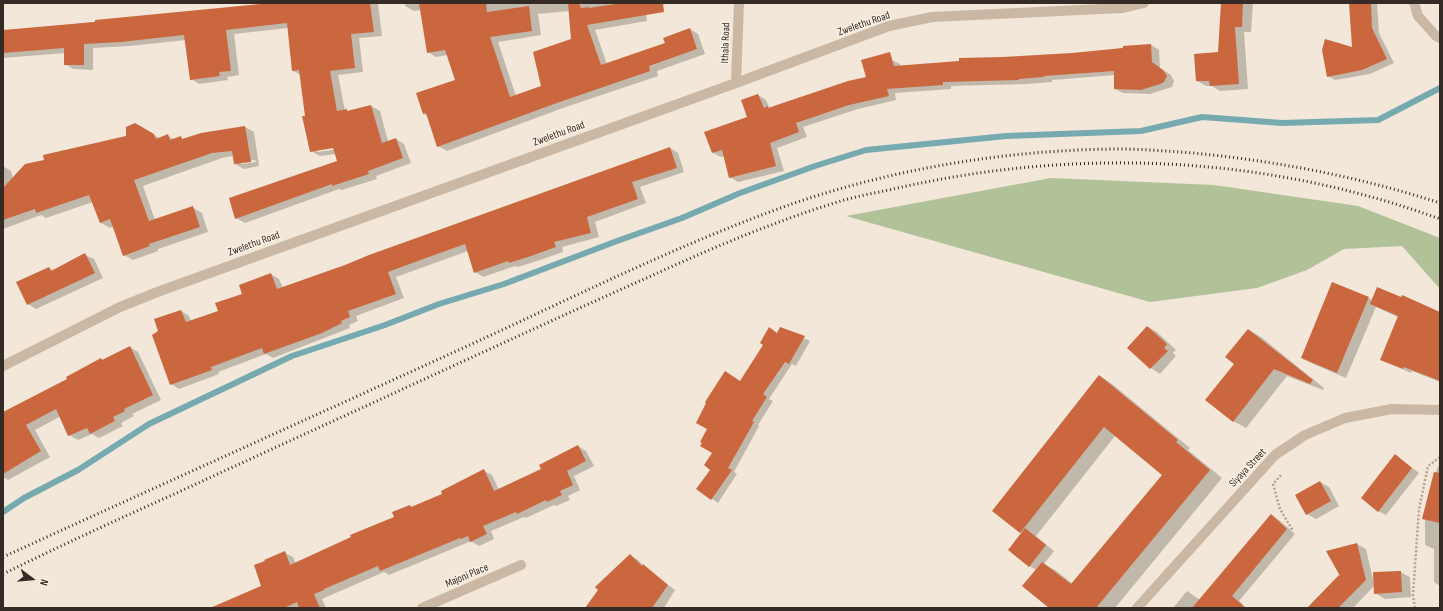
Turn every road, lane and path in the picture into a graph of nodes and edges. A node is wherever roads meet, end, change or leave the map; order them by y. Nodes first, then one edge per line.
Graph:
1 (739, 3) edge
2 (1144, 3) edge
3 (1414, 3) edge
4 (1440, 38) edge
5 (736, 83) junction
6 (3, 366) edge
7 (1440, 410) edge
8 (1440, 457) edge
9 (1282, 474) dead end
10 (1293, 531) dead end
11 (521, 565) dead end
12 (422, 608) edge
13 (1137, 608) edge
14 (1415, 608) edge

1 - 5 street, Ithala Road
2 - 5 street, Zwelethu Road
3 - 4 street
5 - 6 street, Zwelethu Road
7 - 13 street, Siyaya Street
8 - 14 path
9 - 10 path
11 - 12 street, Majoni Place

